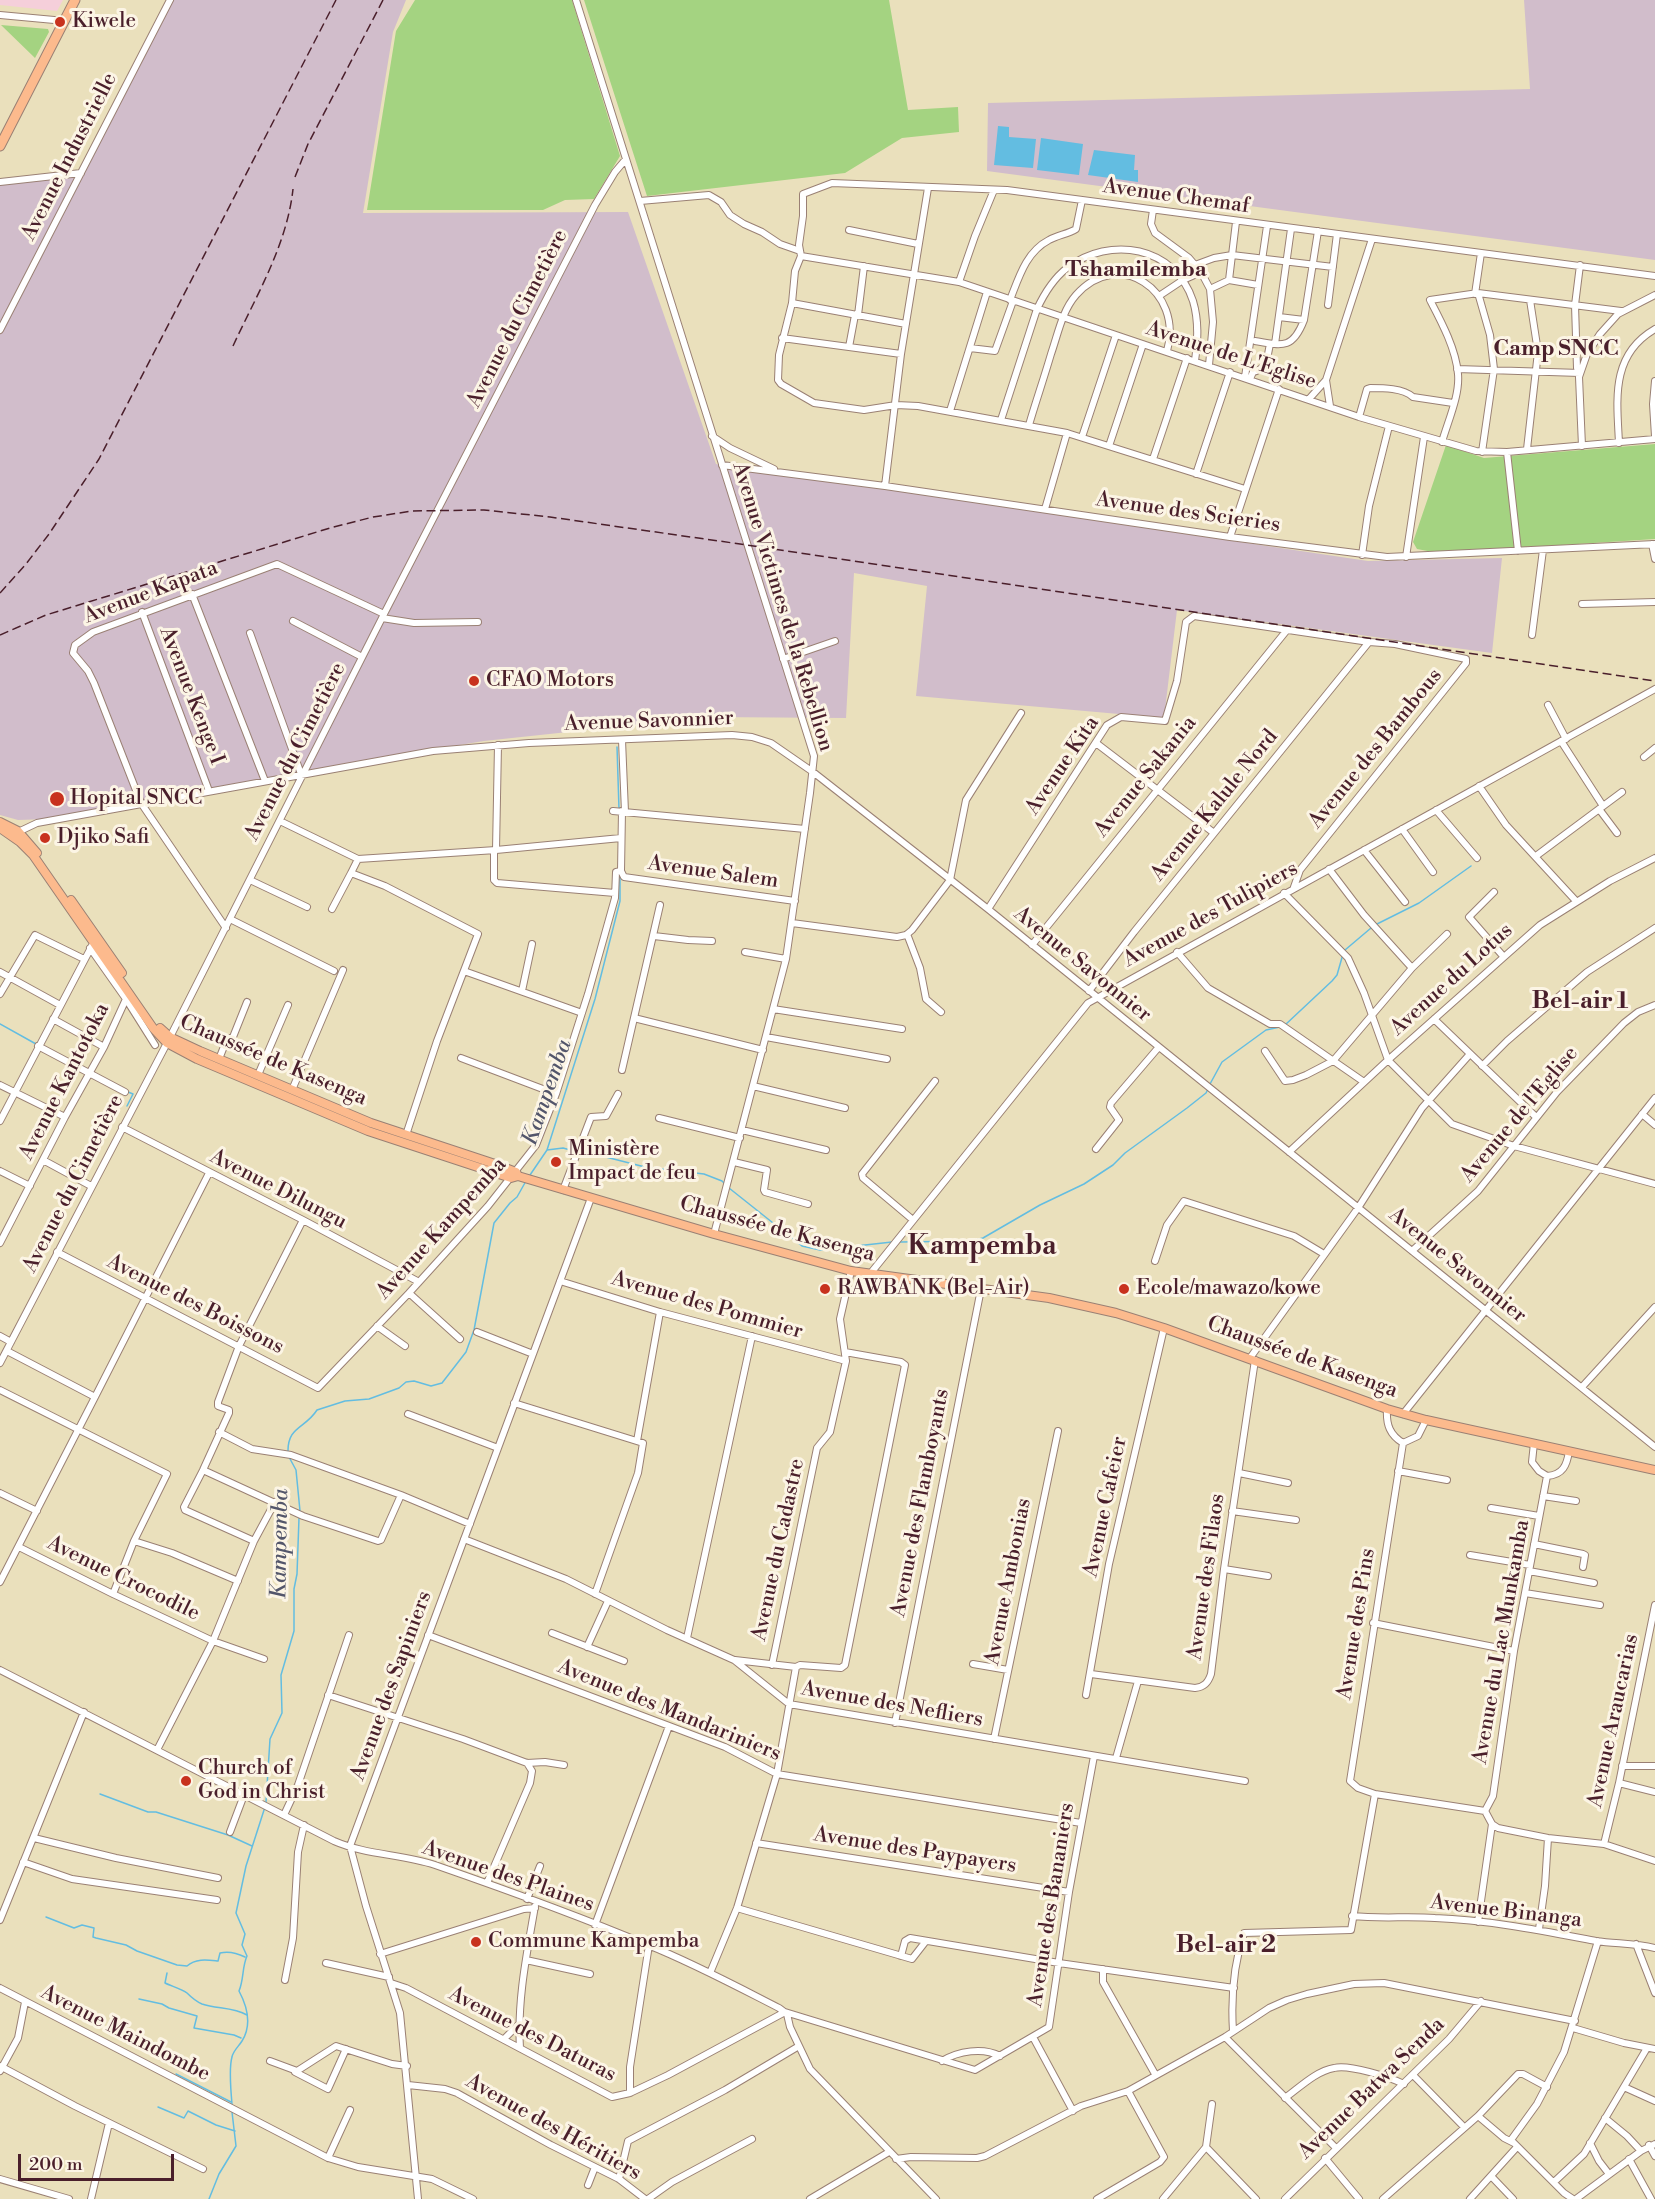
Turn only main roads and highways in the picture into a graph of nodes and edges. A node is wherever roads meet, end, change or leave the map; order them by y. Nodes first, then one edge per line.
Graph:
1 (75, 0) edge
2 (0, 146) edge
3 (0, 822) edge
4 (0, 828) edge
5 (15, 834) junction
6 (169, 1040) junction
7 (369, 1127) junction
8 (519, 1176) junction
9 (1655, 1470) edge

1 - 2 highway
3 - 5 main road, Chaussée de Kasenga
4 - 5 main road, Chaussée de Kasenga
5 - 6 main road, Chaussée de Kasenga
6 - 7 main road, Chaussée de Kasenga
6 - 7 main road, Chaussée de Kasenga
7 - 8 main road, Chaussée de Kasenga
7 - 8 main road, Chaussée de Kasenga
8 - 9 main road, Chaussée de Kasenga

